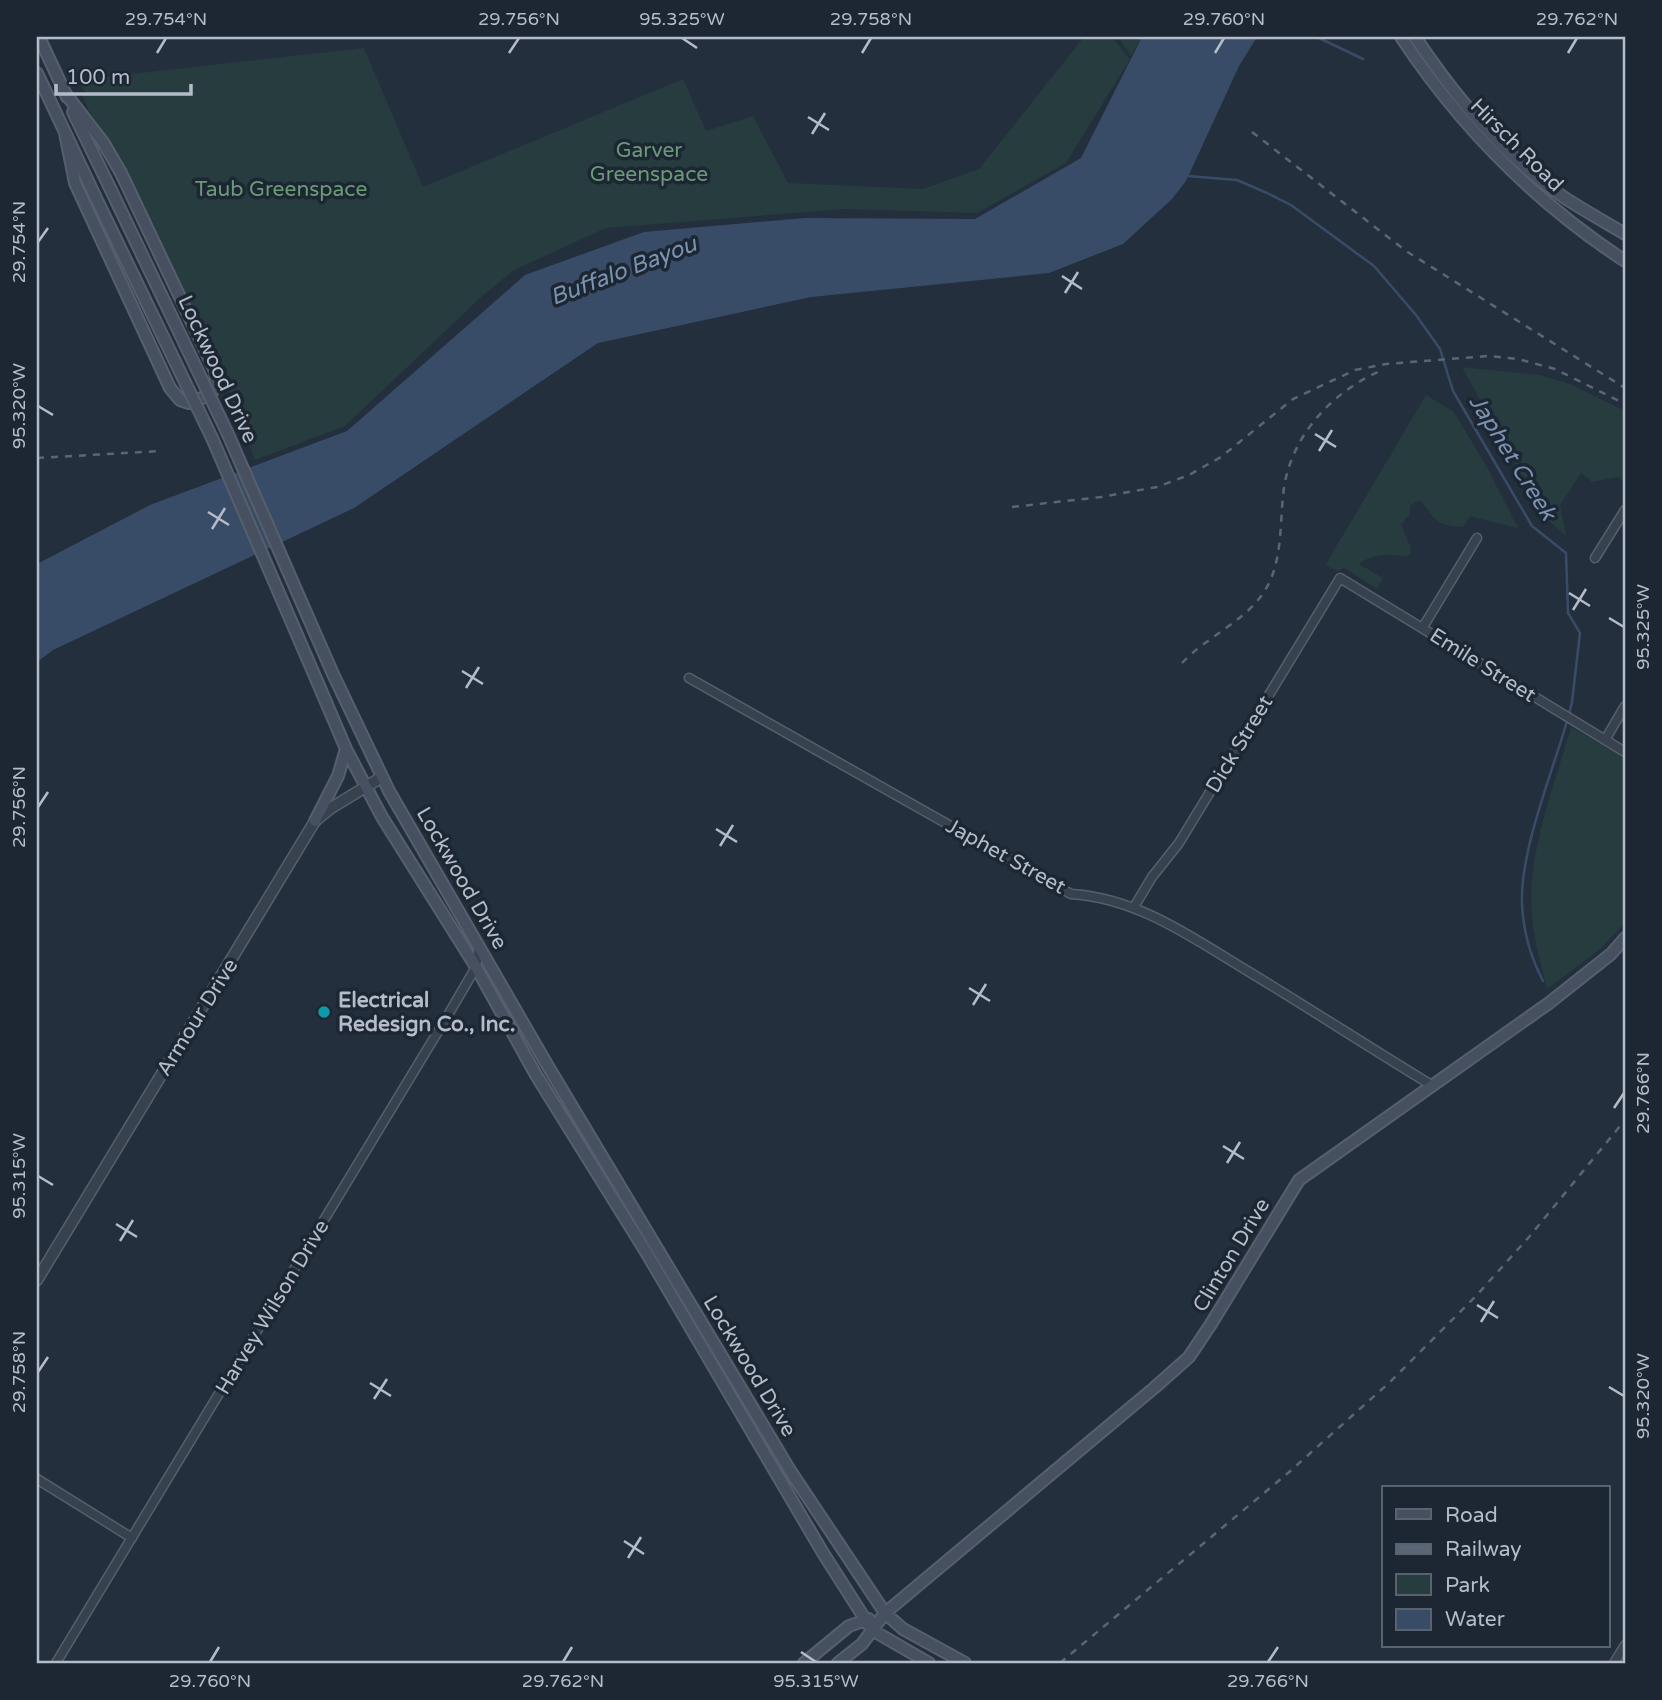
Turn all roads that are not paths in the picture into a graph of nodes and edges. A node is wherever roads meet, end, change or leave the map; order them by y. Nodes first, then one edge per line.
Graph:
1 (39, 37) edge
2 (1401, 37) edge
3 (1415, 37) edge
4 (57, 77) junction
5 (39, 78) edge
6 (65, 93) junction
7 (65, 133) junction
8 (1625, 234) edge
9 (1625, 261) edge
10 (1625, 510) edge
11 (1477, 538) dead end
12 (1595, 558) dead end
13 (1340, 578) joint
14 (1423, 627) junction
15 (690, 678) dead end
16 (1625, 706) edge
17 (1602, 738) junction
18 (346, 749) junction
19 (1625, 752) edge
20 (382, 777) junction
21 (366, 786) junction
22 (315, 821) junction
23 (1134, 907) junction
24 (1625, 939) edge
25 (480, 946) junction
26 (476, 967) junction
27 (549, 1068) junction
28 (536, 1075) junction
29 (1433, 1086) junction
30 (601, 1155) junction
31 (591, 1163) junction
32 (37, 1280) edge
33 (753, 1408) junction
34 (741, 1416) junction
35 (774, 1444) junction
36 (762, 1452) junction
37 (37, 1479) edge
38 (810, 1500) junction
39 (796, 1509) junction
40 (132, 1538) junction
41 (885, 1613) junction
42 (865, 1620) junction
43 (872, 1630) junction
44 (1625, 1645) edge
45 (56, 1663) edge
46 (804, 1663) edge
47 (838, 1663) edge
48 (929, 1663) edge
49 (965, 1663) edge
50 (1614, 1663) edge

1 - 4 main road, Lockwood Drive
2 - 9 main road, Hirsch Road
3 - 8 main road, Hirsch Road
4 - 5 main road
4 - 6 main road, Lockwood Drive
5 - 7 main road, Lockwood Drive
6 - 7 main road
6 - 20 main road, Lockwood Drive, bridge
7 - 18 main road, Lockwood Drive, bridge
10 - 12 street
11 - 14 street
13 - 14 street, Emile Street
13 - 23 street, Dick Street
14 - 17 street, Emile Street
15 - 23 street, Japhet Street
16 - 17 street
17 - 19 street, Emile Street
18 - 21 main road, Lockwood Drive
18 - 22 main road
20 - 21 street, Armour Drive
20 - 25 main road, Lockwood Drive
21 - 22 street, Armour Drive
21 - 26 main road, Lockwood Drive
22 - 32 street, Armour Drive
23 - 29 street, Japhet Street
24 - 29 main road, Clinton Drive
25 - 26 street, Harvey Wilson Drive
25 - 27 main road, Lockwood Drive
26 - 28 main road, Lockwood Drive
26 - 40 street, Harvey Wilson Drive
27 - 28 main road
27 - 30 main road, Lockwood Drive
28 - 31 main road, Lockwood Drive
29 - 41 main road, Clinton Drive
30 - 31 main road
30 - 33 main road, Lockwood Drive
31 - 34 main road, Lockwood Drive
33 - 34 main road
33 - 35 main road, Lockwood Drive
34 - 36 main road, Lockwood Drive
35 - 36 main road
35 - 38 main road, Lockwood Drive
36 - 39 main road, Lockwood Drive
37 - 40 street
38 - 39 main road
38 - 41 main road, Lockwood Drive
39 - 42 main road, Lockwood Drive
40 - 45 street, Harvey Wilson Drive
41 - 42 main road, Clinton Drive
41 - 43 main road, Clinton Drive
41 - 49 main road, Lockwood Drive
42 - 43 main road, Lockwood Drive
42 - 46 main road, Clinton Drive
43 - 47 main road, Clinton Drive
43 - 48 main road, Lockwood Drive
44 - 50 street

